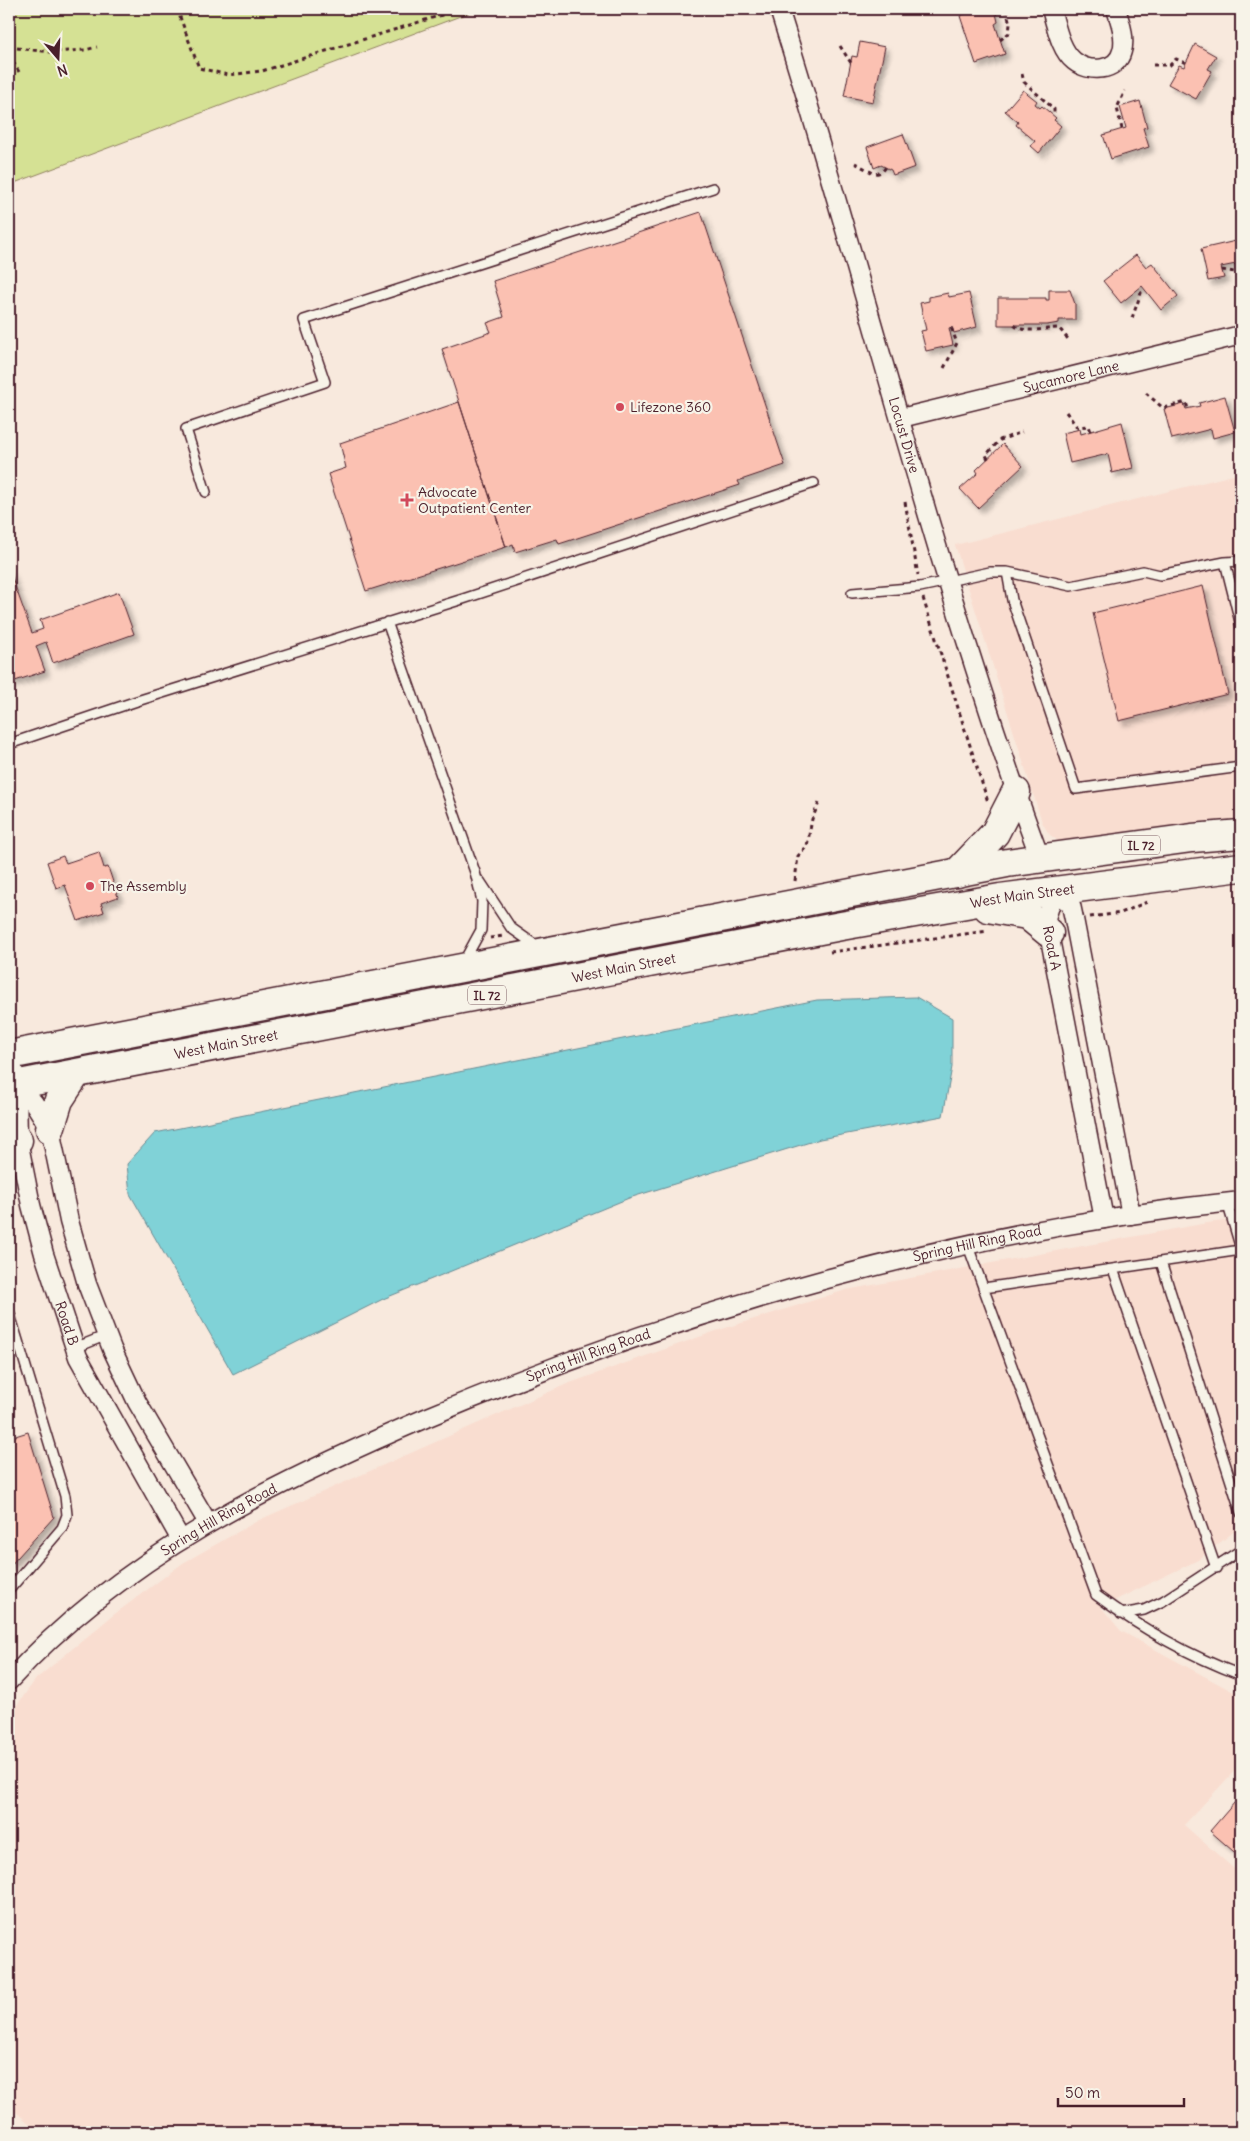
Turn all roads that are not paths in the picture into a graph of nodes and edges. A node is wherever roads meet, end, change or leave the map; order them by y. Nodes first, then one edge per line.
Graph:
1 (781, 9) edge
2 (1051, 9) edge
3 (1116, 9) edge
4 (713, 188) dead end
5 (1241, 335) edge
6 (901, 418) junction
7 (814, 483) dead end
8 (206, 492) dead end
9 (1241, 561) edge
10 (1225, 562) junction
11 (1007, 572) junction
12 (947, 582) junction
13 (852, 593) dead end
14 (1240, 615) edge
15 (387, 622) junction
16 (1241, 626) edge
17 (9, 744) edge
18 (1241, 768) edge
19 (1016, 792) junction
20 (1238, 832) edge
21 (1040, 858) junction
22 (1241, 866) edge
23 (475, 872) junction
24 (957, 873) junction
25 (1055, 890) junction
26 (965, 904) junction
27 (1049, 933) junction
28 (551, 950) junction
29 (460, 968) junction
30 (9, 1054) edge
31 (76, 1074) junction
32 (13, 1085) edge
33 (50, 1129) junction
34 (13, 1134) edge
35 (1234, 1202) edge
36 (1131, 1214) junction
37 (1104, 1220) junction
38 (968, 1246) junction
39 (1241, 1250) edge
40 (1160, 1262) junction
41 (1113, 1269) junction
42 (984, 1288) junction
43 (9, 1311) edge
44 (107, 1335) junction
45 (75, 1348) junction
46 (1241, 1513) edge
47 (208, 1524) junction
48 (181, 1540) junction
49 (1241, 1550) edge
50 (1216, 1568) junction
51 (9, 1590) edge
52 (1121, 1614) junction
53 (1241, 1675) edge
54 (9, 1681) edge

1 - 6 street, Locust Drive
2 - 3 street
4 - 8 lane
5 - 6 street, Sycamore Lane
6 - 12 street, Locust Drive
7 - 15 lane
9 - 10 lane
10 - 11 lane
10 - 14 lane
11 - 12 lane
11 - 18 lane
12 - 13 lane
12 - 19 street, Locust Drive
14 - 16 lane
15 - 17 lane
15 - 23 lane
19 - 21 street, Locust Drive
19 - 24 main road
20 - 21 main road, IL 72
21 - 24 main road, IL 72
21 - 25 main road
22 - 25 main road, West Main Street / IL 72
23 - 28 lane
23 - 29 lane
24 - 28 main road, IL 72
25 - 26 main road, West Main Street / IL 72
25 - 27 street, Road A
25 - 36 street, Road A
26 - 27 main road
26 - 31 main road, West Main Street / IL 72
27 - 37 street, Road A
28 - 29 main road, IL 72
29 - 30 main road, IL 72
30 - 32 street, Road B
31 - 32 main road, West Main Street / IL 72
31 - 33 main road
32 - 33 street, Road B
32 - 34 street, Road B
33 - 44 street, Road B
34 - 45 street, Road B
35 - 36 street, Spring Hill Ring Road
35 - 39 lane
36 - 37 street, Spring Hill Ring Road
37 - 38 street, Spring Hill Ring Road
38 - 42 lane
38 - 47 street, Spring Hill Ring Road
39 - 40 lane
40 - 41 lane
40 - 46 lane
41 - 42 lane
41 - 50 lane
42 - 52 lane
43 - 51 lane
44 - 45 lane
44 - 47 street, Road B
45 - 48 street, Road B
47 - 48 street, Spring Hill Ring Road
48 - 54 street, Spring Hill Ring Road
49 - 50 lane
50 - 52 lane
52 - 53 lane

